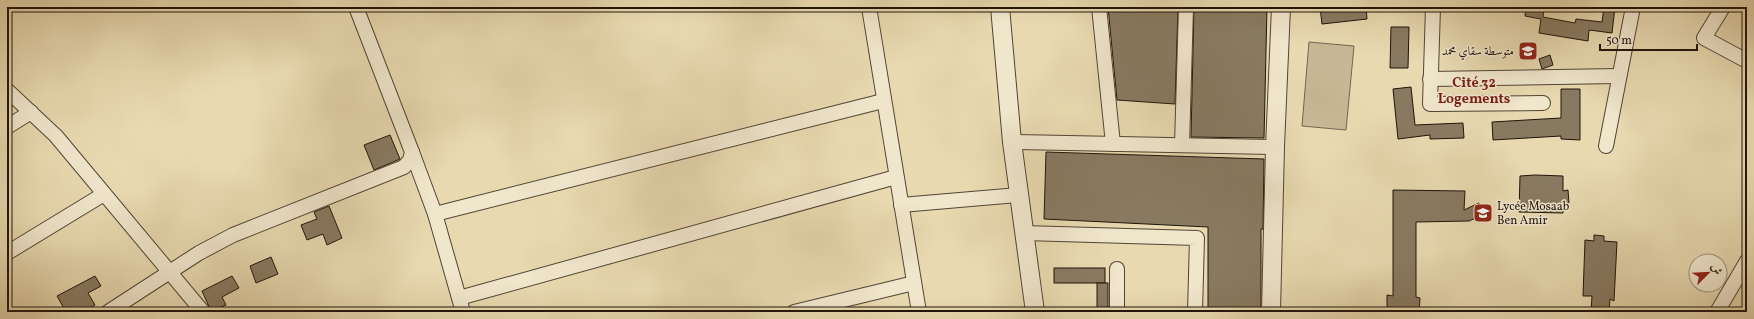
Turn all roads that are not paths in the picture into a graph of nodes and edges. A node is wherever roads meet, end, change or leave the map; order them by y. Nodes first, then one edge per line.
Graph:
1 (356, 7) edge
2 (869, 7) edge
3 (1000, 7) edge
4 (1099, 7) edge
5 (1186, 7) edge
6 (1281, 7) edge
7 (1432, 7) edge
8 (1633, 7) edge
9 (1723, 7) edge
10 (1747, 61) edge
11 (1619, 76) junction
12 (1430, 79) junction
13 (7, 90) edge
14 (883, 101) junction
15 (1543, 103) dead end
16 (31, 112) junction
17 (7, 128) edge
18 (1012, 142) junction
19 (1113, 144) junction
20 (1182, 145) junction
21 (1606, 146) dead end
22 (1275, 147) junction
23 (412, 152) junction
24 (896, 177) junction
25 (104, 194) junction
26 (1019, 195) junction
27 (900, 205) junction
28 (435, 214) junction
29 (1024, 234) junction
30 (7, 253) edge
31 (1747, 261) edge
32 (1117, 269) dead end
33 (170, 274) junction
34 (914, 283) junction
35 (459, 298) junction
36 (108, 312) edge
37 (203, 312) edge
38 (463, 312) edge
39 (794, 312) edge
40 (919, 312) edge
41 (1035, 312) edge
42 (1117, 312) edge
43 (1195, 312) edge
44 (1271, 312) edge
45 (1717, 312) edge

1 - 23 street
2 - 14 street
3 - 18 street
4 - 19 street
5 - 20 street
6 - 22 street
7 - 12 street
8 - 11 street
9 - 10 street
11 - 12 street
11 - 21 street
12 - 15 street
13 - 16 street
14 - 24 street
14 - 28 street
16 - 17 street
16 - 25 street
18 - 19 street
18 - 26 street
19 - 20 street
20 - 22 street
22 - 44 street
23 - 28 street
23 - 33 street
24 - 27 street
24 - 35 street
25 - 30 street
25 - 33 street
26 - 27 street
26 - 29 street
27 - 34 street
28 - 35 street
29 - 41 street
29 - 43 street
31 - 45 street
32 - 42 street
33 - 36 street
33 - 37 street
34 - 39 street
34 - 40 street
35 - 38 street

